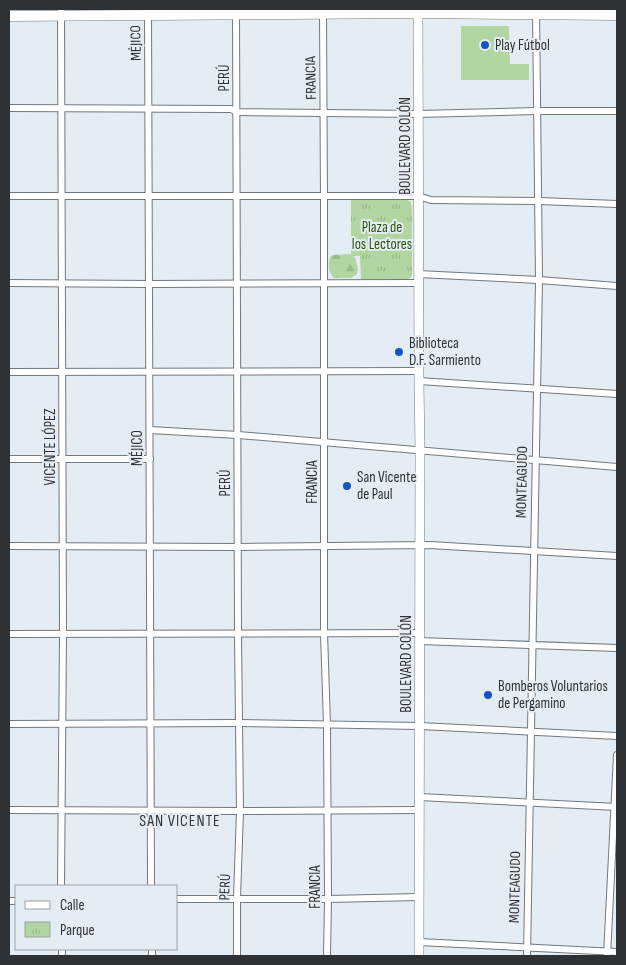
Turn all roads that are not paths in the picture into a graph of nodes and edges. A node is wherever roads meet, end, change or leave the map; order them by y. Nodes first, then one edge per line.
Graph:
1 (236, 11) edge
2 (323, 11) edge
3 (418, 11) edge
4 (536, 11) edge
5 (61, 12) edge
6 (148, 12) edge
7 (617, 15) edge
8 (9, 16) edge
9 (9, 108) edge
10 (61, 108) junction
11 (149, 108) junction
12 (537, 111) junction
13 (617, 111) edge
14 (237, 112) junction
15 (324, 113) junction
16 (418, 114) junction
17 (9, 196) edge
18 (61, 196) junction
19 (150, 196) junction
20 (236, 196) junction
21 (324, 196) junction
22 (418, 196) junction
23 (539, 201) junction
24 (617, 204) edge
25 (418, 279) junction
26 (539, 280) junction
27 (9, 283) edge
28 (62, 284) junction
29 (150, 284) junction
30 (236, 284) junction
31 (324, 284) junction
32 (617, 286) edge
33 (62, 371) junction
34 (150, 371) junction
35 (237, 371) junction
36 (325, 371) junction
37 (9, 372) edge
38 (419, 376) junction
39 (536, 389) junction
40 (617, 394) edge
41 (150, 430) junction
42 (238, 435) junction
43 (325, 442) junction
44 (420, 451) junction
45 (9, 459) edge
46 (62, 459) junction
47 (150, 459) junction
48 (535, 461) junction
49 (617, 467) edge
50 (9, 546) edge
51 (62, 546) junction
52 (150, 546) junction
53 (325, 546) junction
54 (420, 546) junction
55 (238, 547) junction
56 (534, 551) junction
57 (617, 556) edge
58 (324, 633) junction
59 (9, 634) edge
60 (63, 634) junction
61 (151, 634) junction
62 (238, 634) junction
63 (420, 637) junction
64 (532, 644) junction
65 (617, 648) edge
66 (239, 723) junction
67 (9, 724) edge
68 (62, 724) junction
69 (152, 724) junction
70 (327, 724) junction
71 (420, 726) junction
72 (530, 731) junction
73 (617, 736) edge
74 (617, 755) edge
75 (419, 797) junction
76 (529, 802) junction
77 (616, 807) edge
78 (9, 810) edge
79 (61, 810) junction
80 (152, 810) junction
81 (327, 810) junction
82 (419, 810) junction
83 (240, 811) junction
84 (61, 885) edge
85 (151, 885) edge
86 (419, 897) junction
87 (237, 898) junction
88 (178, 899) edge
89 (328, 899) junction
90 (419, 942) junction
91 (527, 947) junction
92 (617, 952) edge
93 (607, 954) edge
94 (238, 956) edge
95 (327, 956) edge
96 (419, 956) edge
97 (527, 956) edge

1 - 2 main road
1 - 6 main road
1 - 14 street, PERÚ
2 - 3 main road
2 - 15 street, FRANCIA
3 - 4 main road
3 - 16 main road, BOULEVARD COLÓN
4 - 7 main road
4 - 12 street, MONTEAGUDO
5 - 6 main road
5 - 8 main road
5 - 10 street, VICENTE LÓPEZ
6 - 11 street, MÉJICO
9 - 10 street
10 - 11 street
10 - 18 street, VICENTE LÓPEZ
11 - 14 street
11 - 19 street, MÉJICO
12 - 13 street
12 - 16 street
12 - 23 street, MONTEAGUDO
14 - 15 street
14 - 20 street, PERÚ
15 - 16 street
15 - 21 street, FRANCIA
16 - 22 main road, BOULEVARD COLÓN
17 - 18 street
18 - 19 street
18 - 28 street, VICENTE LÓPEZ
19 - 20 street
19 - 29 street, MÉJICO
20 - 21 street
20 - 30 street, PERÚ
21 - 22 street
21 - 31 street, FRANCIA
22 - 23 street
22 - 25 main road, BOULEVARD COLÓN
23 - 24 street
23 - 26 street, MONTEAGUDO
25 - 26 street
25 - 31 street
25 - 38 main road, BOULEVARD COLÓN
26 - 32 street
26 - 39 street, MONTEAGUDO
27 - 28 street
28 - 29 street
28 - 33 street, VICENTE LÓPEZ
29 - 30 street
29 - 34 street, MÉJICO
30 - 31 street
30 - 35 street, PERÚ
31 - 36 street, FRANCIA
33 - 34 street
33 - 37 street
33 - 46 street, VICENTE LÓPEZ
34 - 35 street
34 - 41 street, MÉJICO
35 - 36 street
35 - 42 street, PERÚ
36 - 38 street
36 - 43 street, FRANCIA
38 - 39 street
38 - 44 main road, BOULEVARD COLÓN
39 - 40 street
39 - 48 street, MONTEAGUDO
41 - 42 street
41 - 47 street, MÉJICO
42 - 43 street
42 - 55 street, PERÚ
43 - 44 street
43 - 53 street, FRANCIA
44 - 48 street
44 - 54 main road, BOULEVARD COLÓN
45 - 46 street
46 - 47 street
46 - 51 street, VICENTE LÓPEZ
47 - 52 street, MÉJICO
48 - 49 street
48 - 56 street, MONTEAGUDO
50 - 51 street
51 - 52 street
51 - 60 street, VICENTE LÓPEZ
52 - 55 street
52 - 61 street, MÉJICO
53 - 54 street
53 - 55 street
53 - 58 street, FRANCIA
54 - 56 street
54 - 63 main road, BOULEVARD COLÓN
55 - 62 street, PERÚ
56 - 57 street
56 - 64 street, MONTEAGUDO
58 - 62 street
58 - 63 street
58 - 70 street, FRANCIA
59 - 60 street
60 - 61 street
60 - 68 street, VICENTE LÓPEZ
61 - 62 street
61 - 69 street, MÉJICO
62 - 66 street, PERÚ
63 - 64 street
63 - 71 main road, BOULEVARD COLÓN
64 - 65 street
64 - 72 street, MONTEAGUDO
66 - 69 street
66 - 70 street
66 - 83 street, PERÚ
67 - 68 street
68 - 69 street
68 - 79 street, VICENTE LÓPEZ
69 - 80 street, MÉJICO
70 - 71 street
70 - 81 street, FRANCIA
71 - 72 street
71 - 75 main road, BOULEVARD COLÓN
72 - 73 street
72 - 76 street, MONTEAGUDO
74 - 77 street
75 - 76 street
75 - 82 main road, BOULEVARD COLÓN
76 - 77 street
76 - 91 street, MONTEAGUDO
77 - 93 street
78 - 79 street
79 - 80 street
79 - 84 street, VICENTE LÓPEZ
80 - 83 street
80 - 85 street, MÉJICO
81 - 82 street
81 - 83 street
81 - 89 street, FRANCIA
82 - 86 main road, BOULEVARD COLÓN
83 - 87 street, PERÚ
86 - 89 street
86 - 90 main road, BOULEVARD COLÓN
87 - 88 street
87 - 89 street
87 - 94 street, PERÚ
89 - 95 street, FRANCIA
90 - 91 street
90 - 96 main road, BOULEVARD COLÓN
91 - 93 street
91 - 97 street, MONTEAGUDO
92 - 93 street

